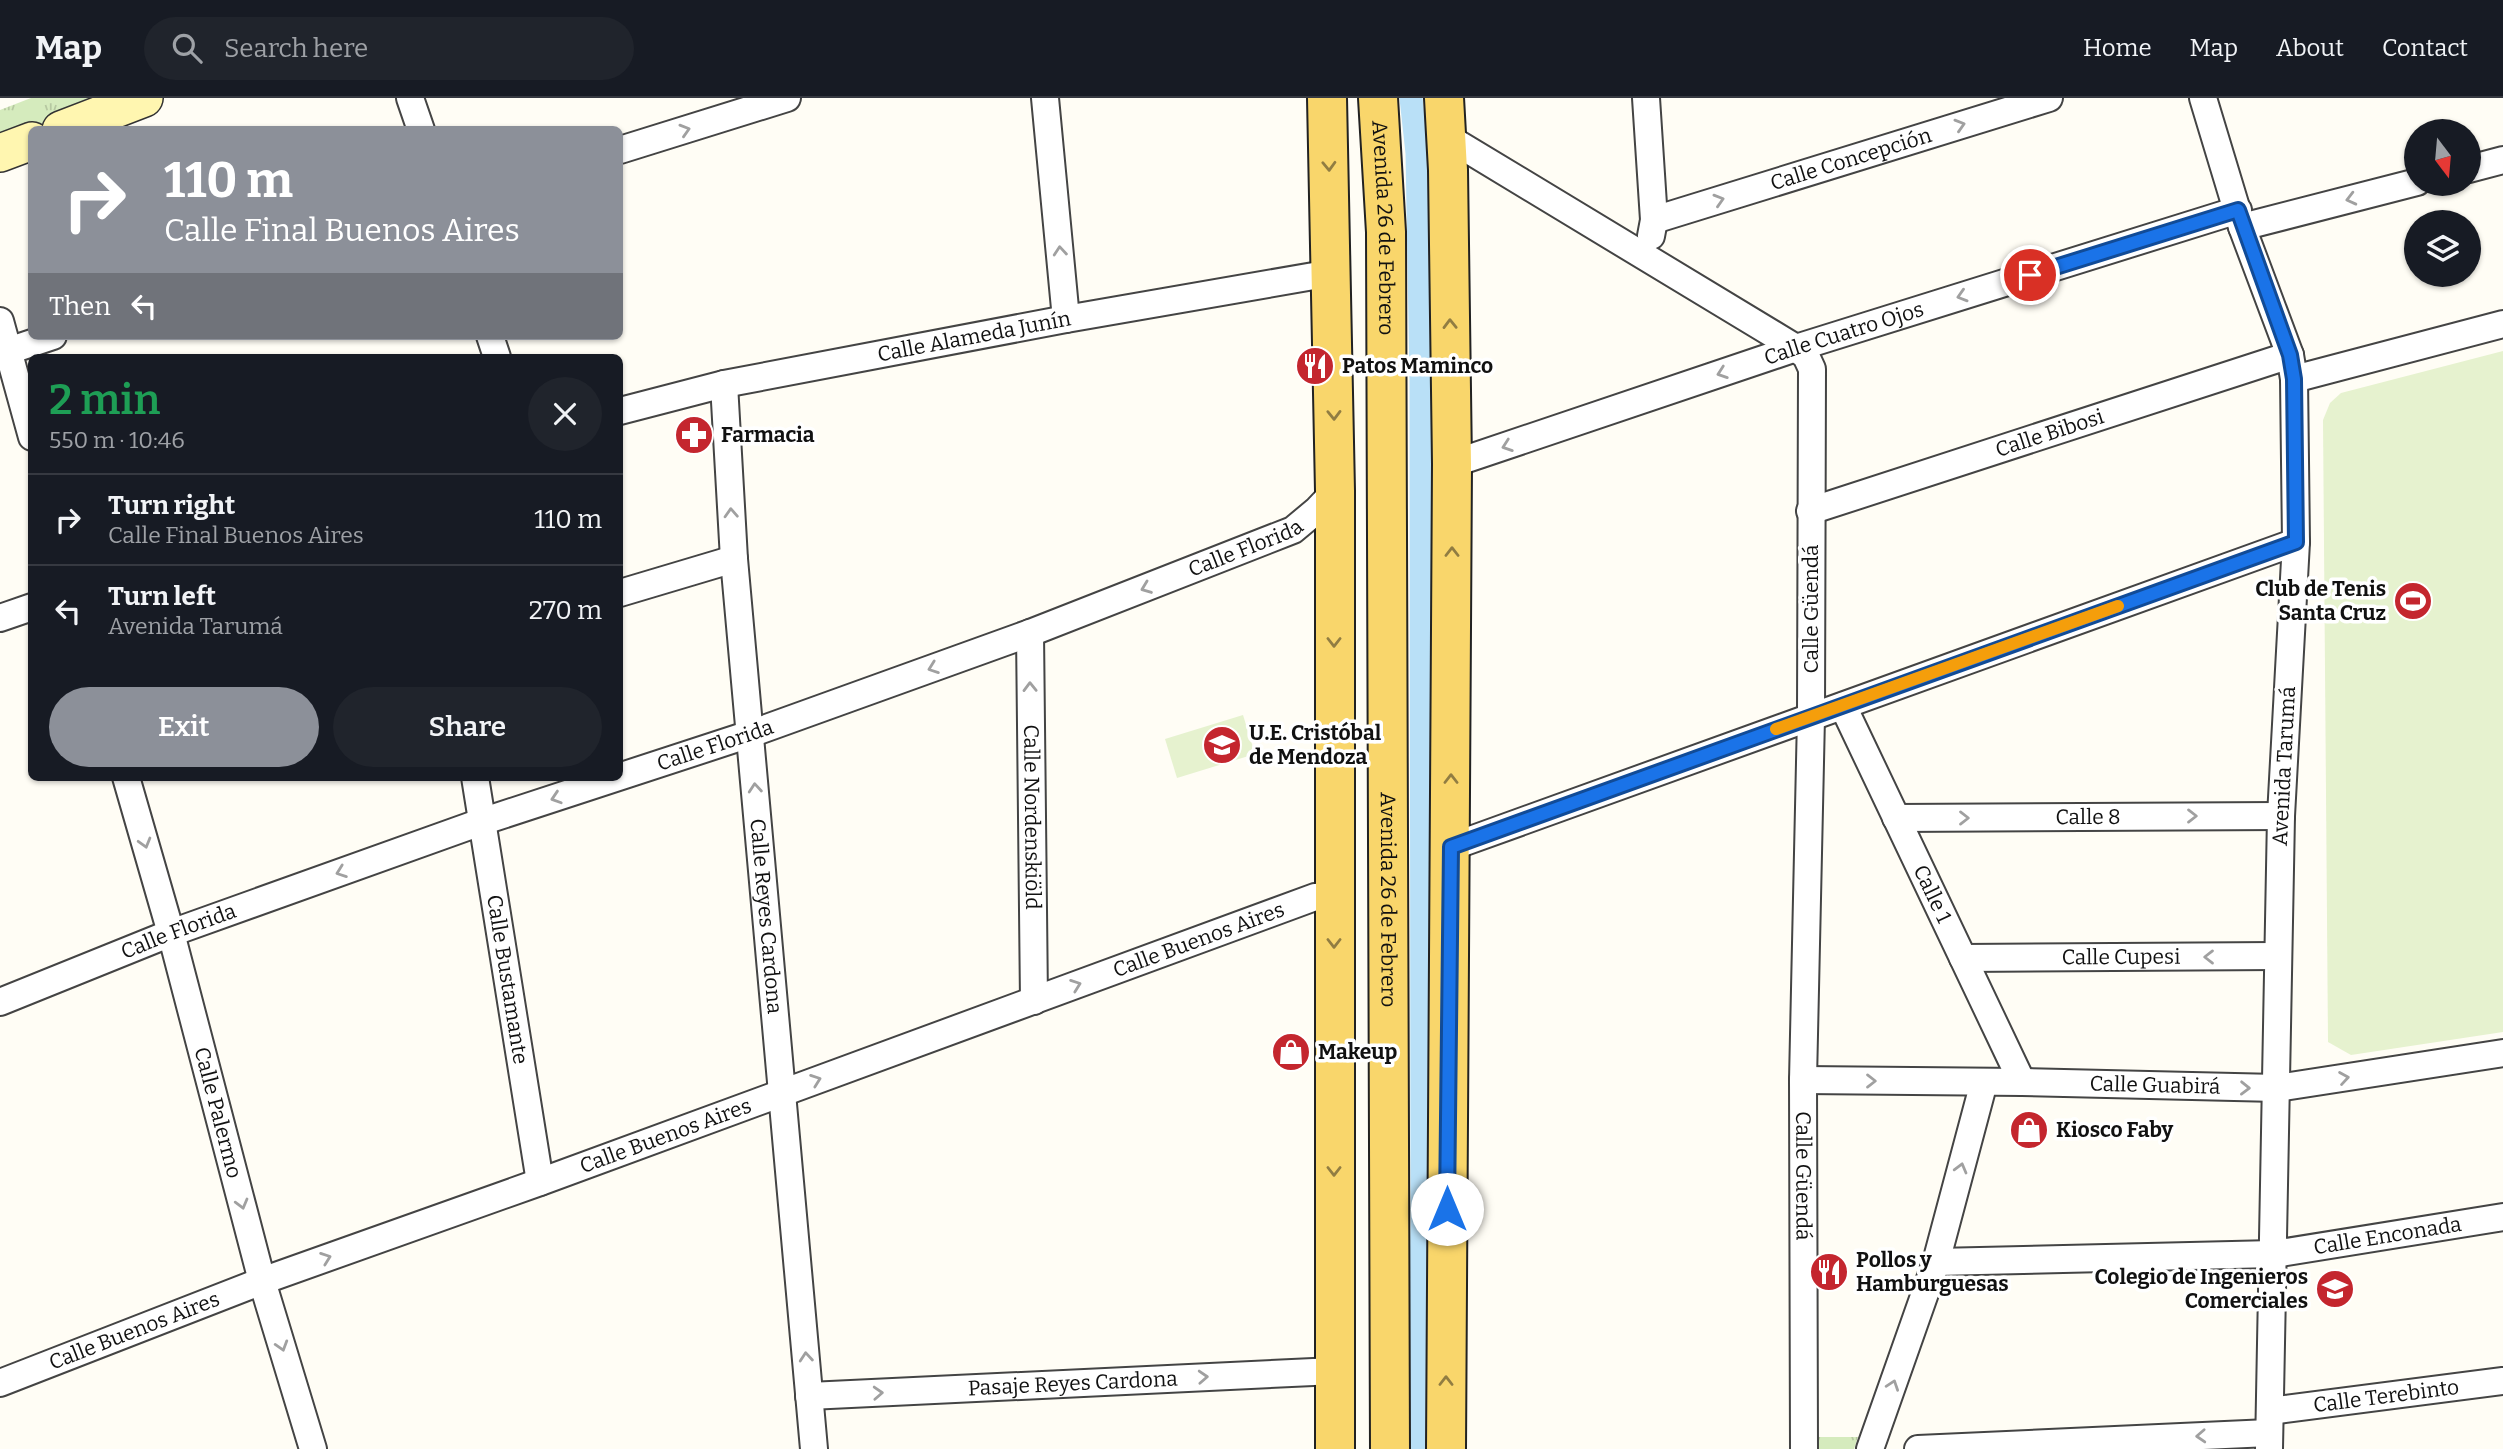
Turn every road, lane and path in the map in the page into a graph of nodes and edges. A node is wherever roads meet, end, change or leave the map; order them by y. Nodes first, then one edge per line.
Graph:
1 (410, 98) edge
2 (787, 98) edge
3 (1045, 98) edge
4 (1327, 98) edge
5 (1353, 98) edge
6 (1378, 98) edge
7 (1444, 98) edge
8 (1646, 98) edge
9 (2049, 98) edge
10 (2203, 98) edge
11 (134, 100) edge
12 (71, 126) edge
13 (420, 126) edge
14 (28, 142) edge
15 (623, 149) edge
16 (0, 153) edge
17 (1447, 153) junction
18 (2503, 160) edge
19 (2482, 166) edge
20 (2404, 185) edge
21 (2240, 218) junction
22 (1654, 220) junction
23 (1648, 256) junction
24 (1331, 273) junction
25 (1066, 319) junction
26 (0, 321) edge
27 (2503, 324) edge
28 (41, 340) edge
29 (1796, 348) junction
30 (9, 351) junction
31 (2292, 367) junction
32 (724, 384) junction
33 (623, 410) edge
34 (28, 422) edge
35 (1452, 464) junction
36 (1335, 491) junction
37 (1810, 511) junction
38 (2296, 542) junction
39 (734, 559) junction
40 (623, 592) edge
41 (28, 608) edge
42 (0, 618) edge
43 (1030, 633) junction
44 (1843, 706) junction
45 (1811, 717) junction
46 (750, 734) junction
47 (623, 776) edge
48 (127, 781) edge
49 (476, 781) edge
50 (606, 781) edge
51 (2281, 816) junction
52 (1896, 818) junction
53 (481, 822) junction
54 (1451, 847) junction
55 (1333, 896) junction
56 (171, 933) junction
57 (2277, 956) junction
58 (1963, 957) junction
59 (1034, 1001) junction
60 (0, 1002) edge
61 (2503, 1053) edge
62 (1803, 1080) junction
63 (1984, 1082) junction
64 (2022, 1082) junction
65 (2277, 1088) junction
66 (781, 1093) junction
67 (540, 1182) junction
68 (2503, 1217) edge
69 (2274, 1254) junction
70 (1936, 1262) junction
71 (262, 1281) junction
72 (1335, 1371) junction
73 (2503, 1381) edge
74 (0, 1383) edge
75 (809, 1396) junction
76 (2269, 1431) edge
77 (313, 1449) edge
78 (814, 1449) edge
79 (1335, 1449) edge
80 (1366, 1449) edge
81 (1390, 1449) edge
82 (1446, 1449) edge
83 (1804, 1449) edge
84 (1870, 1449) edge
85 (1918, 1449) edge

1 - 13 street
15 -> 2 street
25 -> 3 street
4 -> 24 main road
5 - 80 main road, Avenida 26 de Febrero
6 - 81 main road, Avenida 26 de Febrero
7 - 17 main road
8 - 22 street
22 -> 9 street, Calle Concepción
10 - 21 street, Avenida Tarumá
11 - 12 main road
14 - 16 main road
17 - 23 street, Calle Güendá
35 -> 17 main road
18 - 19 street
20 -> 21 street, Calle Cuatro Ojos
21 -> 29 street, Calle Cuatro Ojos
21 - 31 street, Avenida Tarumá
22 - 23 street
23 - 29 street, Calle Güendá
24 - 25 street, Calle Alameda Junín
24 -> 36 main road
25 - 32 street, Calle Alameda Junín
26 - 30 street
27 - 31 street, Calle Bibosi
28 - 30 street
29 -> 35 street, Calle Cuatro Ojos
29 - 37 street, Calle Güendá
30 - 34 street
31 - 37 street, Calle Bibosi
31 - 38 street, Avenida Tarumá
32 - 33 street, Calle Alameda Junín
39 -> 32 street, Calle Reyes Cardona
54 -> 35 main road
36 -> 43 street, Calle Florida
36 -> 55 main road
37 - 45 street, Calle Güendá
38 - 44 street
38 - 51 street, Avenida Tarumá
39 - 40 street
39 - 46 street, Calle Reyes Cardona
41 - 42 street
43 -> 46 street, Calle Florida
59 -> 43 street, Calle Nordenskiöld
44 - 45 street
44 - 52 street, Calle 1
45 - 54 street
45 - 62 street, Calle Güendá
46 -> 47 street, Calle Florida
66 -> 46 street, Calle Reyes Cardona
48 -> 56 street, Calle Palermo
49 - 53 street, Calle Bustamante
50 -> 53 street, Calle Florida
52 -> 51 street, Calle 8
51 - 57 street, Avenida Tarumá
52 - 58 street, Calle 1
53 -> 56 street, Calle Florida
53 - 67 street, Calle Bustamante
82 -> 54 main road
59 -> 55 street, Calle Buenos Aires
55 -> 72 main road
56 - 60 street, Calle Florida
56 -> 71 street, Calle Palermo
57 -> 58 street, Calle Cupesi
57 - 65 street, Avenida Tarumá
58 - 64 street, Calle 1
66 -> 59 street, Calle Buenos Aires
65 -> 61 street, Calle Guabirá
62 -> 63 street, Calle Guabirá
62 - 83 street, Calle Güendá
63 - 64 street, Calle Guabirá
70 -> 63 street
64 -> 65 street, Calle Guabirá
65 - 69 street, Avenida Tarumá
66 - 67 street, Calle Buenos Aires
75 -> 66 street, Calle Reyes Cardona
71 -> 67 street, Calle Buenos Aires
68 - 69 street, Calle Enconada
69 - 70 street, Calle Enconada
69 - 76 street, Avenida Tarumá
84 -> 70 street
71 - 74 street, Calle Buenos Aires
71 -> 77 street, Calle Palermo
75 -> 72 street, Pasaje Reyes Cardona
72 - 79 main road
73 - 76 street, Calle Terebinto
75 - 78 street, Calle Reyes Cardona
76 -> 85 street, Calle Terebinto

